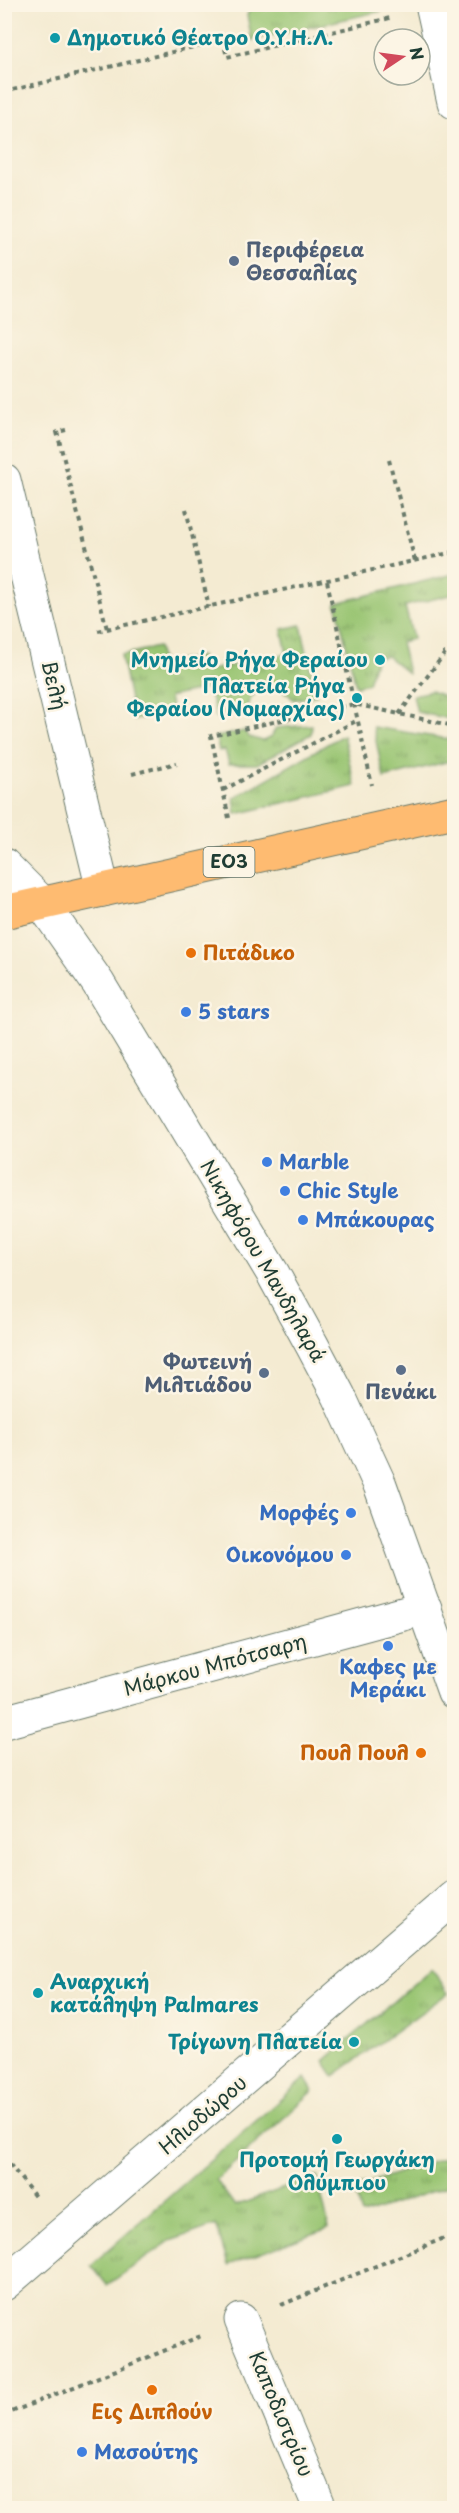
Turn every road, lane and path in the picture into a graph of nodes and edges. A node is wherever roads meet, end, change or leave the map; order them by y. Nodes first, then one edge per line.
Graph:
1 (432, 4) edge
2 (400, 16) dead end
3 (4, 92) edge
4 (454, 102) edge
5 (66, 430) dead end
6 (389, 460) dead end
7 (4, 480) edge
8 (186, 509) dead end
9 (454, 552) edge
10 (415, 561) junction
11 (327, 581) junction
12 (209, 607) junction
13 (107, 629) junction
14 (98, 631) dead end
15 (454, 651) edge
16 (354, 704) junction
17 (399, 714) junction
18 (358, 720) junction
19 (454, 726) edge
20 (177, 763) dead end
21 (132, 774) dead end
22 (223, 790) junction
23 (375, 795) dead end
24 (454, 812) edge
25 (232, 827) dead end
26 (4, 865) edge
27 (104, 890) junction
28 (42, 903) junction
29 (4, 912) edge
30 (425, 1608) junction
31 (454, 1692) edge
32 (4, 1722) edge
33 (454, 1897) edge
34 (4, 2157) edge
35 (64, 2234) junction
36 (4, 2284) edge
37 (242, 2320) dead end
38 (320, 2508) edge

1 - 4 street
2 - 3 path
5 - 13 path
6 - 10 path
7 - 27 street, Βελή
8 - 12 path
9 - 10 path
10 - 11 path
11 - 12 path
11 - 16 path
12 - 13 path
13 - 14 path
15 - 17 path
16 - 17 path
16 - 18 path
16 - 22 path
17 - 19 path
18 - 22 path
18 - 23 path
20 - 21 path
22 - 25 path
24 - 27 main road, ΕΟ3
26 - 28 street, Νικηφόρου Μανδηλαρά
27 - 28 main road, ΕΟ3
28 - 29 main road, ΕΟ3
28 - 30 street, Νικηφόρου Μανδηλαρά
30 - 31 street, Νικηφόρου Μανδηλαρά
30 - 32 street, Μάρκου Μπότσαρη
33 - 35 street, Ηλιοδώρου
34 - 35 path
35 - 36 street, Ηλιοδώρου
37 - 38 street, Καποδιστρίου

